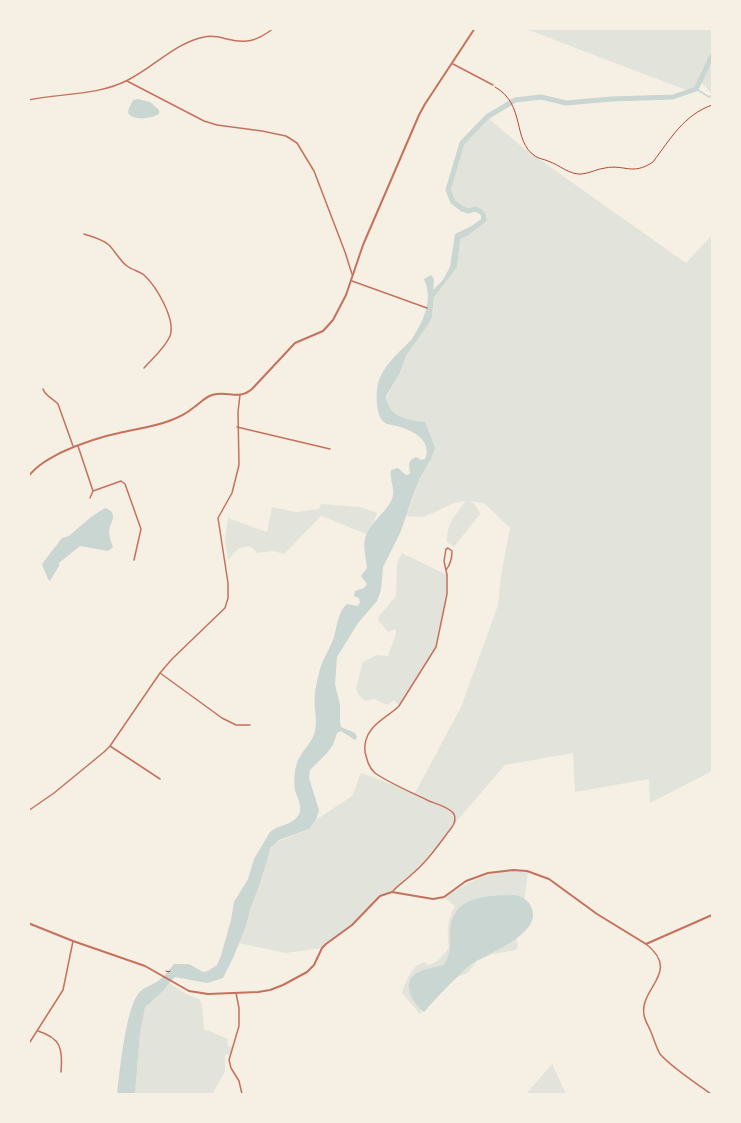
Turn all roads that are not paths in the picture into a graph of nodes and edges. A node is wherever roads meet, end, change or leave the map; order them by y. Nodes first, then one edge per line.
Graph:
1 (274, 28) edge
2 (475, 28) edge
3 (453, 63) junction
4 (127, 81) junction
5 (493, 85) road end
6 (28, 100) edge
7 (84, 234) dead end
8 (352, 277) junction
9 (351, 281) junction
10 (427, 308) dead end
11 (144, 368) dead end
12 (43, 389) dead end
13 (240, 395) junction
14 (237, 427) junction
15 (78, 445) junction
16 (74, 447) junction
17 (330, 449) dead end
18 (28, 477) edge
19 (93, 491) junction
20 (90, 498) dead end
21 (134, 560) dead end
22 (446, 570) junction
23 (160, 673) junction
24 (250, 725) dead end
25 (110, 746) junction
26 (160, 779) dead end
27 (28, 811) edge
28 (392, 892) junction
29 (712, 915) edge
30 (28, 923) edge
31 (74, 941) junction
32 (646, 944) junction
33 (236, 993) junction
34 (38, 1031) junction
35 (28, 1045) edge
36 (61, 1072) dead end
37 (242, 1095) edge
38 (711, 1095) edge

1 - 4 street
2 - 3 street
3 - 5 street
3 - 8 street
4 - 6 street
4 - 8 street
7 - 11 street
8 - 9 street
9 - 10 street
9 - 13 street
12 - 16 street
13 - 14 street
13 - 15 street
14 - 17 street
14 - 23 street
15 - 16 street
15 - 19 street
16 - 18 street
19 - 20 street
19 - 21 street
22 - 22 street
22 - 28 street
23 - 24 street
23 - 25 street
25 - 26 street
25 - 27 street
28 - 32 street
28 - 33 street
29 - 32 street
30 - 31 street
31 - 33 street
31 - 34 street
32 - 38 street
33 - 37 street
34 - 35 street
34 - 36 street

